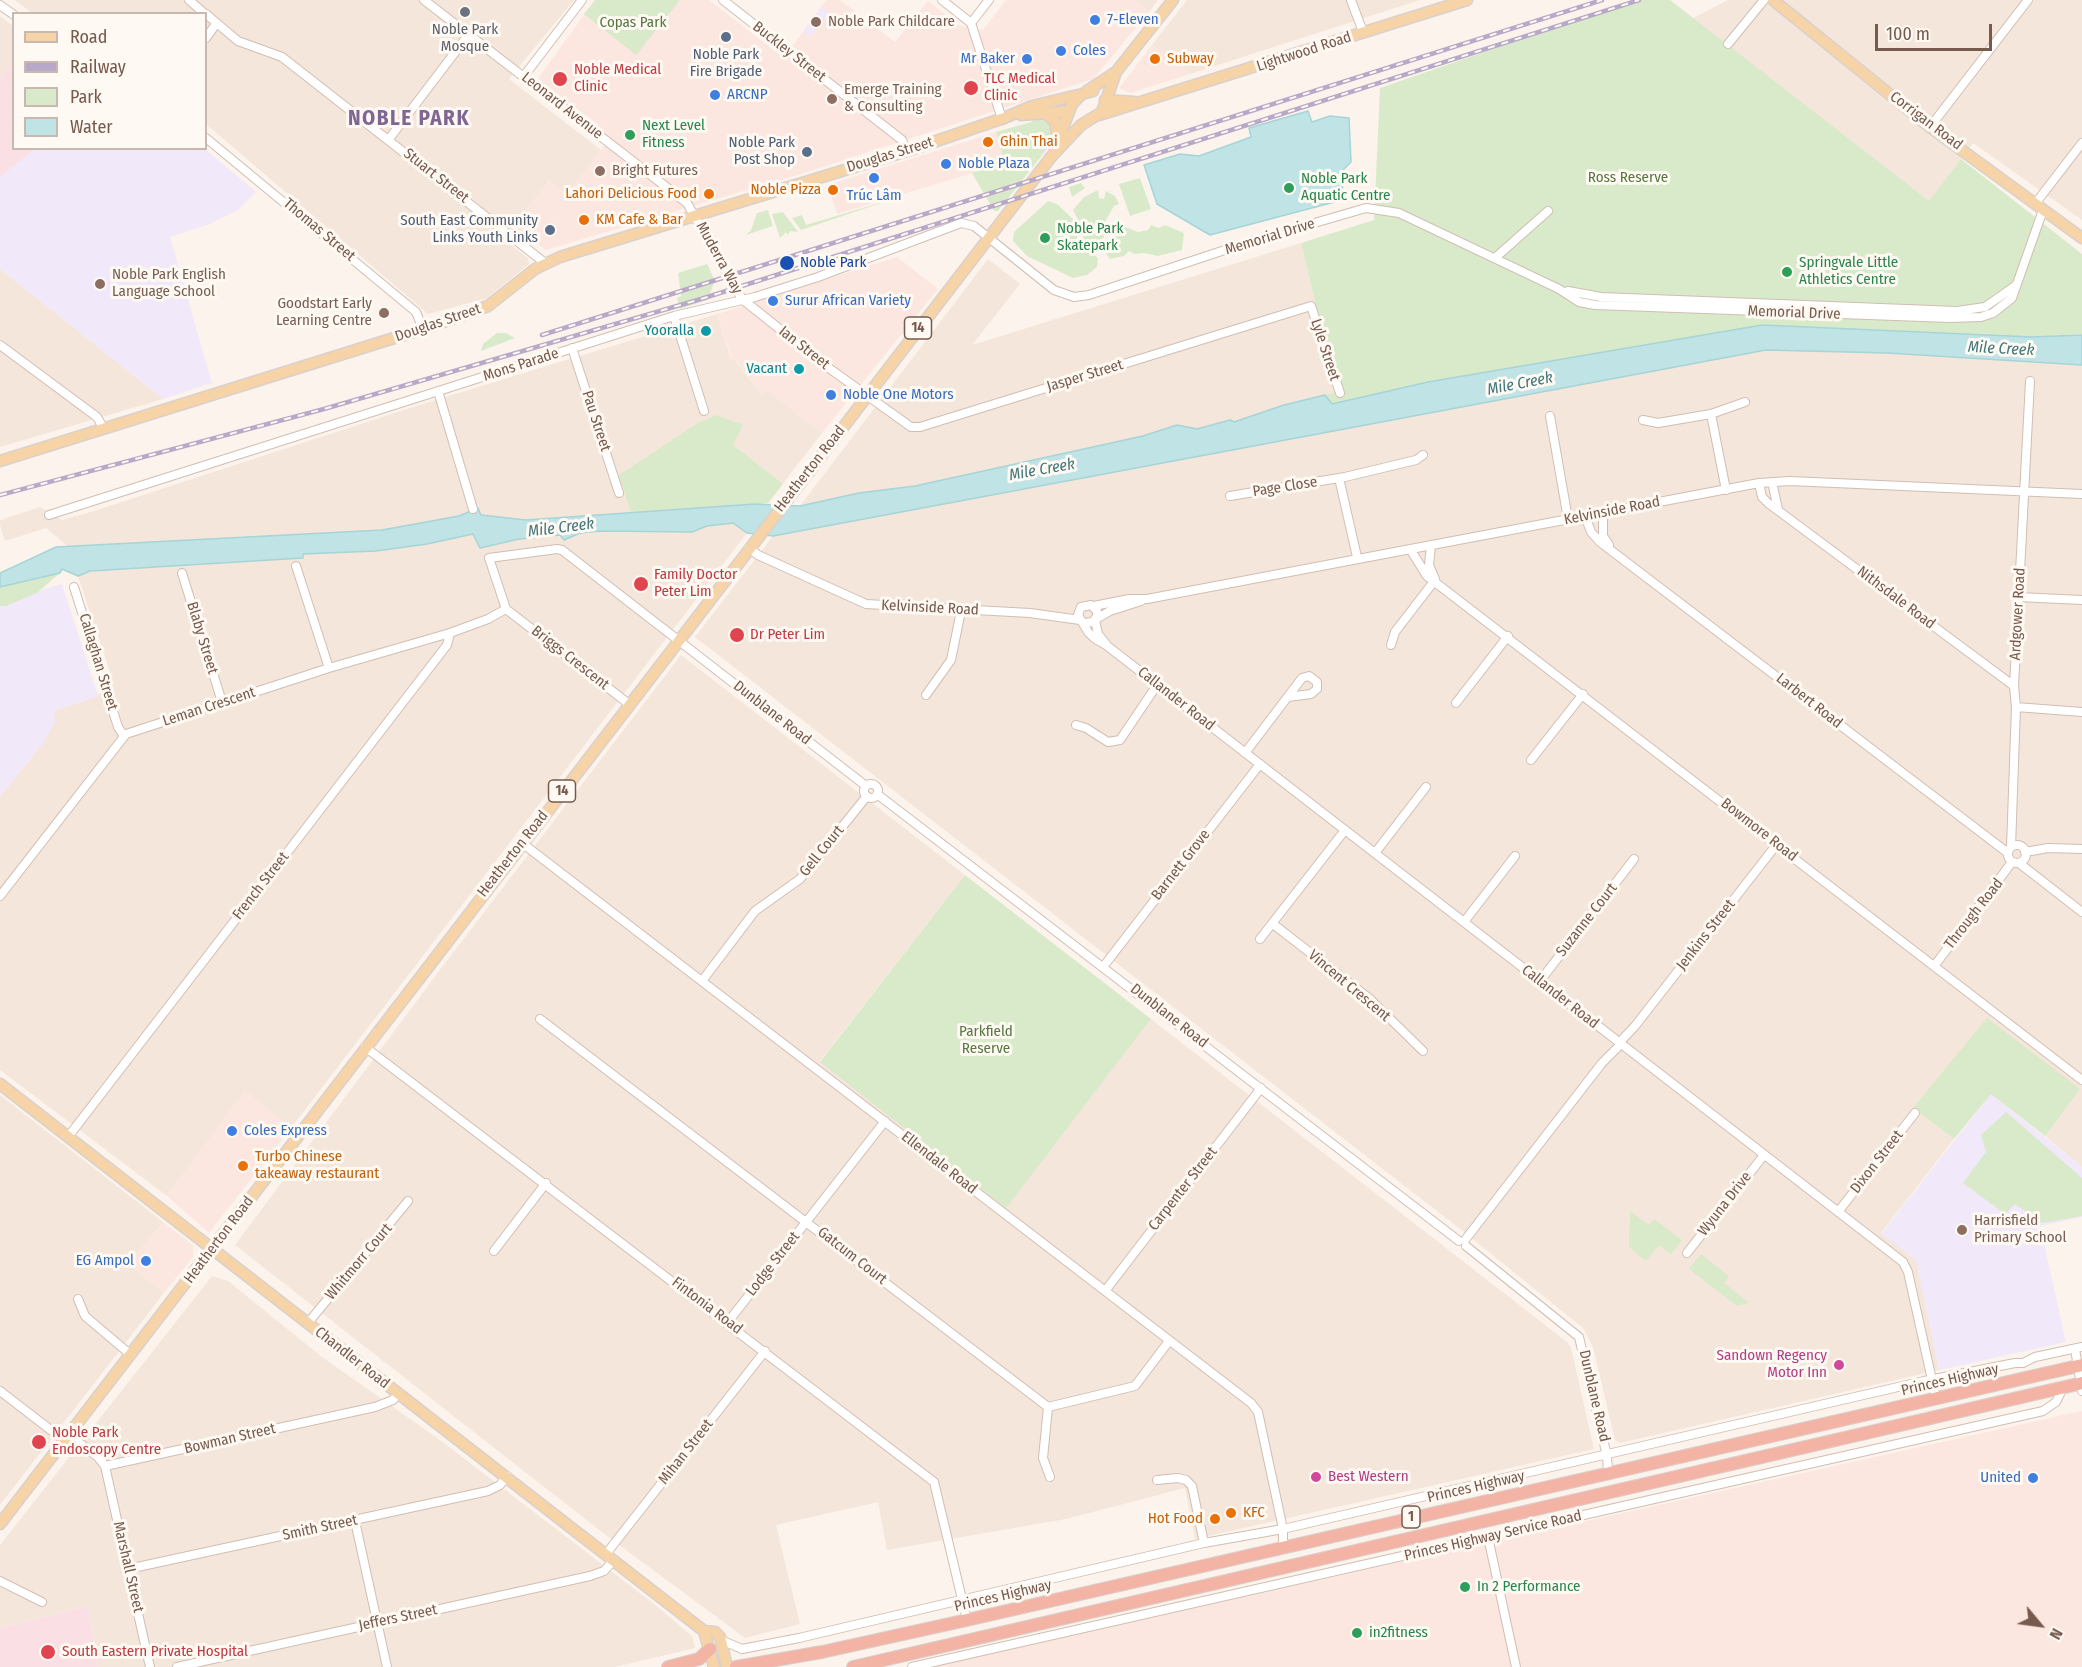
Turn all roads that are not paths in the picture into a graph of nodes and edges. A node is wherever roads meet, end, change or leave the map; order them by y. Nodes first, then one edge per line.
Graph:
1 (424, 0) edge
2 (582, 0) edge
3 (723, 0) edge
4 (942, 0) edge
5 (989, 0) edge
6 (1173, 0) edge
7 (1351, 0) edge
8 (1467, 0) edge
9 (1764, 0) edge
10 (1773, 0) edge
11 (2028, 0) edge
12 (192, 1) edge
13 (203, 12) edge
14 (207, 16) edge
15 (971, 23) junction
16 (216, 24) junction
17 (1363, 32) junction
18 (469, 34) junction
19 (207, 37) edge
20 (1728, 44) dead end
21 (1116, 72) junction
22 (524, 76) junction
23 (1084, 93) junction
24 (1105, 100) junction
25 (1140, 102) junction
26 (1043, 112) junction
27 (1069, 112) junction
28 (1096, 116) junction
29 (1001, 119) junction
30 (1930, 127) junction
31 (207, 139) edge
32 (389, 139) junction
33 (2082, 143) edge
34 (1057, 144) junction
35 (907, 151) junction
36 (1051, 157) junction
37 (2039, 207) junction
38 (1548, 211) dead end
39 (697, 216) junction
40 (988, 238) junction
41 (2082, 238) edge
42 (1495, 258) junction
43 (544, 263) junction
44 (742, 300) junction
45 (1311, 306) joint
46 (674, 316) junction
47 (423, 329) junction
48 (0, 345) edge
49 (572, 348) junction
50 (2030, 381) dead end
51 (438, 391) junction
52 (1340, 393) dead end
53 (867, 394) junction
54 (1745, 402) dead end
55 (704, 411) dead end
56 (1711, 414) junction
57 (1550, 416) dead end
58 (1643, 420) dead end
59 (104, 429) junction
60 (1423, 455) dead end
61 (0, 461) edge
62 (1339, 478) junction
63 (1772, 482) junction
64 (1759, 483) junction
65 (1726, 490) junction
66 (2025, 491) junction
67 (620, 494) dead end
68 (2082, 494) edge
69 (1230, 496) dead end
70 (473, 508) dead end
71 (1778, 510) junction
72 (1603, 513) junction
73 (49, 515) dead end
74 (1585, 516) junction
75 (1568, 519) junction
76 (1431, 545) junction
77 (485, 548) dead end
78 (749, 548) junction
79 (1611, 548) junction
80 (1410, 549) junction
81 (1357, 557) junction
82 (489, 558) junction
83 (296, 566) dead end
84 (182, 573) dead end
85 (1435, 580) junction
86 (74, 587) dead end
87 (2018, 597) junction
88 (1147, 598) junction
89 (2082, 600) edge
90 (1094, 606) junction
91 (1080, 609) junction
92 (508, 611) junction
93 (961, 611) junction
94 (1052, 615) junction
95 (1096, 620) junction
96 (1082, 622) junction
97 (450, 633) junction
98 (1508, 636) junction
99 (679, 639) junction
100 (1106, 645) junction
101 (1391, 645) dead end
102 (329, 668) junction
103 (1157, 685) junction
104 (2014, 686) junction
105 (1583, 694) junction
106 (926, 695) dead end
107 (1288, 697) dead end
108 (222, 702) junction
109 (1456, 703) dead end
110 (629, 704) junction
111 (2016, 707) junction
112 (2082, 712) edge
113 (1076, 725) dead end
114 (124, 736) junction
115 (1245, 753) junction
116 (1531, 760) dead end
117 (1260, 764) junction
118 (866, 786) junction
119 (1426, 787) dead end
120 (877, 794) junction
121 (867, 796) junction
122 (1346, 830) junction
123 (522, 843) junction
124 (1777, 844) junction
125 (2082, 849) edge
126 (2010, 850) junction
127 (2025, 852) junction
128 (1375, 853) junction
129 (1515, 856) dead end
130 (1634, 859) dead end
131 (2016, 862) junction
132 (0, 896) edge
133 (2082, 912) edge
134 (1464, 922) junction
135 (1273, 924) junction
136 (1260, 939) dead end
137 (1935, 965) junction
138 (1103, 967) junction
139 (702, 981) junction
140 (1540, 981) junction
141 (540, 1018) dead end
142 (1620, 1043) junction
143 (365, 1047) junction
144 (1423, 1051) dead end
145 (2082, 1080) edge
146 (0, 1084) edge
147 (1261, 1088) junction
148 (1915, 1113) dead end
149 (885, 1121) junction
150 (68, 1137) junction
151 (1764, 1155) junction
152 (546, 1183) junction
153 (408, 1201) dead end
154 (1838, 1212) junction
155 (806, 1221) junction
156 (1463, 1242) junction
157 (213, 1249) junction
158 (494, 1251) dead end
159 (1687, 1253) dead end
160 (1105, 1291) junction
161 (78, 1299) dead end
162 (728, 1322) junction
163 (308, 1323) junction
164 (1169, 1341) junction
165 (2079, 1348) edge
166 (765, 1351) junction
167 (131, 1355) junction
168 (2079, 1366) edge
169 (1932, 1380) junction
170 (2081, 1386) edge
171 (2063, 1388) junction
172 (0, 1391) edge
173 (398, 1394) junction
174 (1936, 1398) junction
175 (1048, 1407) junction
176 (67, 1438) junction
177 (1607, 1456) junction
178 (1732, 1464) junction
179 (105, 1466) junction
180 (1627, 1468) junction
181 (1608, 1473) junction
182 (507, 1476) junction
183 (1050, 1477) dead end
184 (1157, 1480) dead end
185 (355, 1521) junction
186 (0, 1524) edge
187 (1283, 1530) junction
188 (1488, 1537) junction
189 (1300, 1542) junction
190 (1204, 1543) junction
191 (1283, 1546) junction
192 (610, 1557) junction
193 (1292, 1564) junction
194 (128, 1569) junction
195 (0, 1581) edge
196 (962, 1601) junction
197 (42, 1602) dead end
198 (967, 1620) junction
199 (377, 1623) junction
200 (704, 1631) junction
201 (721, 1640) junction
202 (710, 1649) junction
203 (150, 1667) edge
204 (177, 1667) edge
205 (387, 1667) edge
206 (668, 1667) edge
207 (714, 1667) edge
208 (728, 1667) edge
209 (736, 1667) edge
210 (853, 1667) edge
211 (912, 1667) edge
212 (1516, 1667) edge

1 - 18 street, Leonard Avenue
2 - 22 street
3 - 35 street, Buckley Street
4 - 15 street
5 - 15 street
6 - 21 main road, 14
7 - 17 street
8 - 17 main road, Lightwood Road
9 - 20 street
10 - 30 main road, Corrigan Road
11 - 30 street
12 - 13 street, Stuart Street
14 - 16 street, Stuart Street
15 - 29 street
16 - 19 street
16 - 32 street, Stuart Street
17 - 25 main road, Lightwood Road
18 - 22 street, Leonard Avenue
18 - 32 street
21 - 23 main road, 14
21 - 24 main road, 14
22 - 39 street, Leonard Avenue
23 - 24 main road
23 - 27 main road, 14
23 - 29 main road, Douglas Street
24 - 25 main road, Lightwood Road
24 - 28 main road, 14
25 - 28 main road, Lightwood Road
26 - 27 main road, Douglas Street
26 - 29 main road, Douglas Street
26 - 34 main road
27 - 28 main road, Douglas Street
27 - 34 main road, Heatherton Road / 14
28 - 36 main road, Heatherton Road / 14
29 - 35 main road, Douglas Street
30 - 37 main road, Corrigan Road
31 - 47 street, Thomas Street
32 - 43 street, Stuart Street
33 - 37 street, Memorial Drive
34 - 36 main road, Heatherton Road / 14
35 - 39 main road, Douglas Street
36 - 40 main road, Heatherton Road / 14
37 - 41 main road, Corrigan Road
37 - 42 street, Memorial Drive
38 - 42 street
39 - 43 main road, Douglas Street
39 - 44 street, Muderra Way
40 - 42 street, Memorial Drive
40 - 44 street, Mons Parade
40 - 53 main road, Heatherton Road / 14
43 - 47 main road, Douglas Street
44 - 46 street, Mons Parade
44 - 53 street, Ian Street
45 - 52 street, Lyle Street
45 - 53 street, Jasper Street
46 - 49 street, Mons Parade
46 - 55 street
47 - 59 main road, Douglas Street
48 - 59 street
49 - 51 street, Mons Parade
49 - 67 street, Pau Street
50 - 66 street, Ardgower Road
51 - 70 street
51 - 73 street, Mons Parade
53 - 78 main road, Heatherton Road / 14
54 - 56 street
56 - 58 street
56 - 65 street
57 - 75 street
59 - 61 main road, Douglas Street
60 - 62 street, Page Close
62 - 69 street, Page Close
62 - 81 street, Page Close
63 - 64 street, Kelvinside Road
63 - 66 street, Kelvinside Road
63 - 71 street
64 - 65 street, Kelvinside Road
64 - 71 street, Nithsdale Road
65 - 72 street, Kelvinside Road
66 - 68 street, Kelvinside Road
66 - 87 street, Ardgower Road
71 - 104 street, Nithsdale Road
72 - 74 street, Kelvinside Road
72 - 79 street
74 - 75 street, Kelvinside Road
74 - 79 street, Larbert Road
75 - 76 street, Kelvinside Road
76 - 80 street, Kelvinside Road
76 - 85 street
77 - 82 street
78 - 93 street, Kelvinside Road
78 - 99 main road, Heatherton Road / 14
79 - 126 street, Larbert Road
80 - 81 street, Kelvinside Road
80 - 85 street, Bowmore Road
81 - 88 street, Kelvinside Road
82 - 92 street
82 - 99 street, Dunblane Road
83 - 102 street
84 - 108 street, Blaby Street
85 - 98 street, Bowmore Road
85 - 101 street
86 - 114 street, Callaghan Street
87 - 89 street
87 - 104 street, Ardgower Road
88 - 90 street, Kelvinside Road
88 - 95 street, Kelvinside Road
90 - 91 street
90 - 95 street
91 - 94 street, Kelvinside Road
91 - 96 street
92 - 97 street, Leman Crescent
92 - 110 street, Briggs Crescent
93 - 94 street, Kelvinside Road
93 - 106 street
94 - 96 street, Kelvinside Road
95 - 96 street
95 - 100 street, Callander Road
96 - 100 street, Callander Road
97 - 102 street, Leman Crescent
97 - 150 street, French Street
98 - 105 street, Bowmore Road
98 - 109 street
99 - 110 main road, Heatherton Road / 14
99 - 118 street, Dunblane Road
100 - 103 street, Callander Road
102 - 108 street, Leman Crescent
103 - 113 street
103 - 115 street, Callander Road
104 - 111 street, Ardgower Road
105 - 116 street
105 - 124 street, Bowmore Road
107 - 115 street
108 - 114 street, Leman Crescent
110 - 123 main road, Heatherton Road / 14
111 - 112 street
111 - 126 street, Ardgower Road
114 - 132 street
115 - 117 street, Callander Road
117 - 122 street, Callander Road
117 - 138 street, Barnett Grove
118 - 120 street
118 - 121 street
119 - 128 street
120 - 121 street
120 - 138 street, Dunblane Road
121 - 139 street, Gell Court
122 - 128 street, Callander Road
122 - 135 street
123 - 139 street, Ellendale Road
123 - 143 main road, Heatherton Road / 14
124 - 137 street, Bowmore Road
124 - 142 street, Jenkins Street
125 - 127 street
126 - 127 street
126 - 131 street
127 - 131 street, Through Road
128 - 134 street, Callander Road
129 - 134 street
130 - 140 street, Suzanne Court
131 - 133 street
131 - 137 street, Through Road
134 - 140 street, Callander Road
135 - 136 street
135 - 144 street, Vincent Crescent
137 - 145 street, Bowmore Road
138 - 147 street, Dunblane Road
139 - 149 street, Ellendale Road
140 - 142 street, Callander Road
141 - 155 street, Gatcum Court
142 - 151 street, Callander Road
142 - 156 street, Jenkins Street
143 - 152 street, Fintonia Road
143 - 157 main road, Heatherton Road / 14
146 - 150 main road, Chandler Road
147 - 156 street, Dunblane Road
147 - 160 street, Carpenter Street
148 - 154 street, Dixon Street
149 - 155 street, Lodge Street
149 - 160 street, Ellendale Road
150 - 157 main road, Chandler Road
151 - 154 street, Callander Road
151 - 159 street, Wyuna Drive
152 - 158 street
152 - 162 street, Fintonia Road
153 - 163 street, Whitmorr Court
154 - 169 street, Callander Road
155 - 162 street, Lodge Street
155 - 175 street, Gatcum Court
156 - 177 street, Dunblane Road
157 - 163 main road, Chandler Road
157 - 167 main road, Heatherton Road / 14
160 - 164 street, Ellendale Road
161 - 167 street
162 - 166 street, Fintonia Road
163 - 173 main road, Chandler Road
164 - 175 street
164 - 187 street, Ellendale Road
165 - 168 street
165 - 169 street
166 - 192 street, Mihan Street
166 - 196 street, Fintonia Road
167 - 176 main road, Heatherton Road / 14
168 - 170 street
168 - 174 highway, Princes Highway / 1
169 - 174 street, Callander Road
169 - 177 street
170 - 171 highway, 1
171 - 178 highway, 1
171 - 188 street, Princes Highway Service Road
172 - 176 street
173 - 179 street, Bowman Street
173 - 182 main road, Chandler Road
174 - 180 highway, Princes Highway / 1
175 - 183 street
176 - 179 street
176 - 186 main road, Heatherton Road / 14
177 - 180 street, Dunblane Road
177 - 181 street, Dunblane Road
177 - 187 street
178 - 181 highway
178 - 193 highway, 1
179 - 194 street, Marshall Street
180 - 181 highway, Princes Highway / 1
181 - 189 highway, Princes Highway / 1
182 - 185 street, Smith Street
182 - 192 main road, Chandler Road
184 - 190 street
185 - 194 street, Smith Street
185 - 199 street
187 - 189 street
187 - 190 street
187 - 191 street, Ellendale Road
188 - 211 street, Princes Highway Service Road
188 - 212 street
189 - 191 highway, Princes Highway / 1
190 - 196 street
191 - 193 highway
191 - 198 highway, Princes Highway / 1
192 - 199 street, Jeffers Street
192 - 200 main road, Chandler Road
193 - 210 highway, 1
194 - 203 street, Marshall Street
195 - 197 street
196 - 198 street, Fintonia Road
196 - 201 street, Princes Highway
198 - 209 highway, Princes Highway / 1
199 - 204 street, Jeffers Street
199 - 205 street
200 - 201 main road, Chandler Road
200 - 202 main road
201 - 208 main road
202 - 206 highway
202 - 207 main road

